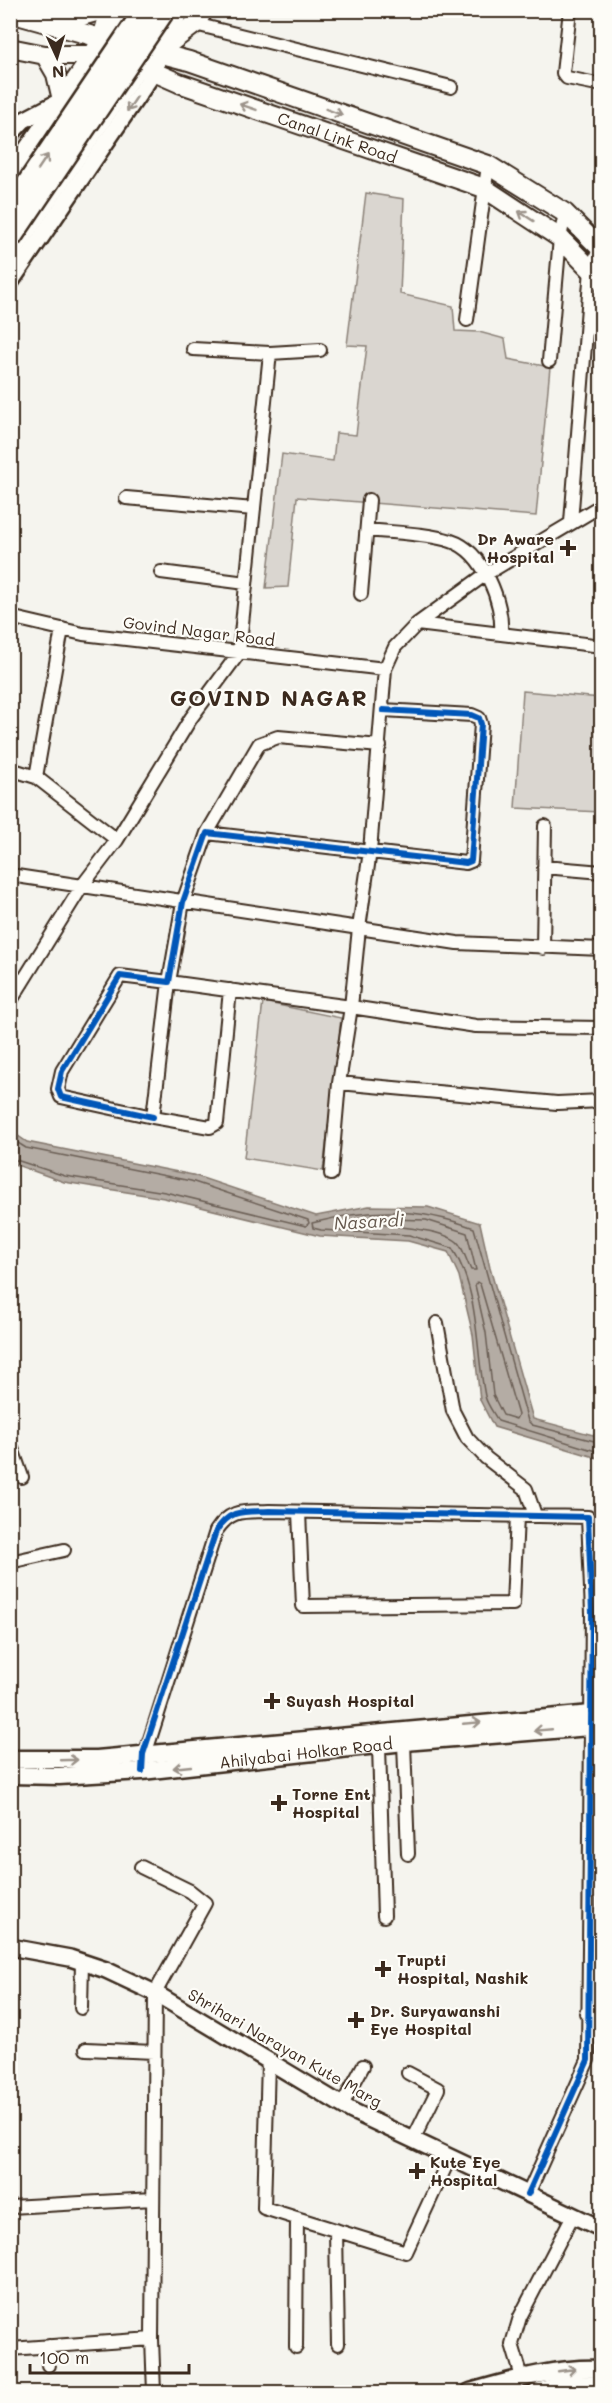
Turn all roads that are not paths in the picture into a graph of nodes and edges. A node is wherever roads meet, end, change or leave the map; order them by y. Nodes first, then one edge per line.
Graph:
1 (103, 10) edge
2 (110, 10) edge
3 (129, 10) edge
4 (145, 10) edge
5 (164, 10) edge
6 (570, 10) edge
7 (10, 13) edge
8 (193, 15) edge
9 (36, 19) junction
10 (98, 47) junction
11 (10, 48) edge
12 (45, 56) junction
13 (151, 64) junction
14 (602, 85) edge
15 (451, 87) dead end
16 (62, 100) junction
17 (10, 135) edge
18 (488, 165) junction
19 (10, 175) edge
20 (484, 188) junction
21 (10, 210) edge
22 (565, 213) junction
23 (10, 238) edge
24 (560, 238) junction
25 (601, 246) edge
26 (10, 255) edge
27 (596, 275) edge
28 (10, 283) edge
29 (467, 320) dead end
30 (193, 349) dead end
31 (320, 350) dead end
32 (270, 353) junction
33 (549, 361) dead end
34 (126, 498) dead end
35 (369, 500) dead end
36 (602, 505) edge
37 (254, 509) junction
38 (571, 522) junction
39 (368, 530) junction
40 (161, 572) dead end
41 (486, 574) junction
42 (246, 583) junction
43 (362, 594) dead end
44 (10, 617) edge
45 (417, 624) junction
46 (62, 629) junction
47 (501, 634) junction
48 (602, 646) edge
49 (239, 653) junction
50 (385, 669) junction
51 (383, 710) junction
52 (380, 746) junction
53 (10, 769) edge
54 (36, 777) junction
55 (545, 826) dead end
56 (207, 833) junction
57 (117, 840) junction
58 (370, 850) junction
59 (544, 867) junction
60 (602, 872) edge
61 (10, 874) edge
62 (81, 886) junction
63 (183, 902) junction
64 (359, 928) junction
65 (543, 948) junction
66 (602, 949) edge
67 (10, 975) edge
68 (169, 982) junction
69 (22, 983) junction
70 (230, 990) junction
71 (10, 1002) edge
72 (351, 1007) junction
73 (602, 1028) edge
74 (339, 1083) junction
75 (602, 1101) edge
76 (153, 1117) junction
77 (331, 1174) dead end
78 (437, 1323) dead end
79 (10, 1443) edge
80 (22, 1477) dead end
81 (298, 1512) junction
82 (535, 1515) junction
83 (517, 1516) junction
84 (64, 1550) dead end
85 (10, 1562) edge
86 (597, 1614) edge
87 (596, 1720) edge
88 (404, 1742) junction
89 (379, 1746) junction
90 (10, 1760) edge
91 (142, 1763) junction
92 (10, 1775) edge
93 (408, 1854) dead end
94 (141, 1868) dead end
95 (384, 1916) dead end
96 (10, 1947) edge
97 (82, 1962) junction
98 (154, 1993) junction
99 (81, 2008) dead end
100 (586, 2013) junction
101 (602, 2014) edge
102 (86, 2049) dead end
103 (154, 2052) junction
104 (268, 2061) junction
105 (363, 2066) dead end
106 (408, 2073) dead end
107 (342, 2105) junction
108 (413, 2140) junction
109 (450, 2157) junction
110 (528, 2194) junction
111 (153, 2199) junction
112 (10, 2207) edge
113 (573, 2215) junction
114 (297, 2218) junction
115 (602, 2229) edge
116 (336, 2230) junction
117 (152, 2339) junction
118 (338, 2344) dead end
119 (49, 2346) junction
120 (296, 2347) dead end
121 (16, 2352) edge
122 (48, 2365) dead end
123 (602, 2369) edge
124 (522, 2377) junction
125 (602, 2384) edge
126 (154, 2392) edge
127 (470, 2392) edge
128 (537, 2392) edge

1 - 9 main road
2 - 10 main road
3 - 10 highway
21 -> 4 highway, bridge
5 - 23 highway, bridge
6 - 14 street
7 - 9 main road
8 - 13 highway
8 - 15 street
9 - 10 main road
10 - 12 main road, Canal Link Road
10 - 13 main road
10 - 13 main road, Canal Link Road
10 - 16 main road
11 - 12 main road, Canal Link Road
12 - 16 main road
13 -> 18 main road, Canal Link Road
20 -> 13 main road, Canal Link Road
13 - 26 main road
13 -> 28 street
16 - 17 street
16 - 19 main road
18 - 20 street
18 - 22 main road, Canal Link Road
24 -> 20 main road, Canal Link Road
20 - 29 street
22 - 24 street
22 - 25 main road, Canal Link Road
24 - 27 main road, Canal Link Road
24 - 33 street
25 - 27 street
27 - 38 street
30 - 32 street
31 - 32 street
32 - 37 street
34 - 37 street
35 - 39 street
36 - 38 street
37 - 42 street
38 - 41 street
39 - 41 street
39 - 43 street
40 - 42 street
41 - 45 street
41 - 47 street
42 - 49 street
44 - 46 street, Govind Nagar Road
45 - 47 street
45 - 50 street
46 - 49 street, Govind Nagar Road
46 - 54 street
47 - 48 street
49 - 50 street, Govind Nagar Road
49 - 57 street
50 - 51 street
51 - 52 street
51 - 58 street
52 - 56 street
52 - 58 street
53 - 54 street
54 - 57 street
55 - 59 street
56 - 58 street
56 - 63 street
57 - 62 street
58 - 64 street
59 - 60 street
59 - 65 street
61 - 62 street
62 - 63 street
62 - 69 street
63 - 64 street
63 - 68 street
64 - 65 street
64 - 72 street
65 - 66 street
67 - 69 street
68 - 70 street
68 - 76 street
68 - 76 street
69 - 71 street
70 - 72 street
70 - 76 street
72 - 73 street
72 - 74 street
74 - 75 street
74 - 77 street
78 - 82 street
79 - 80 street
81 - 83 street
81 - 83 street
81 - 91 street
82 - 83 street
82 - 86 street
84 - 85 street
86 - 87 street
87 -> 88 main road, Ahilyabai Holkar Road
91 -> 87 main road, Ahilyabai Holkar Road
87 - 100 street
88 - 89 main road, Ahilyabai Holkar Road
88 - 93 street
89 -> 91 main road, Ahilyabai Holkar Road
89 - 95 street
90 -> 91 main road, Ahilyabai Holkar Road
91 - 92 main road, Ahilyabai Holkar Road
94 - 98 street
96 - 97 street, Shrihari Narayan Kute Marg
97 - 98 street, Shrihari Narayan Kute Marg
97 - 99 street
98 - 103 street
98 - 104 street, Shrihari Narayan Kute Marg
100 - 101 street
100 - 110 street
102 - 103 street
103 - 111 street
104 - 107 street, Shrihari Narayan Kute Marg
104 - 114 street
105 - 107 street
106 - 108 street
107 - 108 street, Shrihari Narayan Kute Marg
108 - 109 street, Shrihari Narayan Kute Marg
109 - 110 street, Shrihari Narayan Kute Marg
109 - 116 street
110 - 113 street, Shrihari Narayan Kute Marg
111 - 112 street
111 - 117 street
113 - 115 street, Shrihari Narayan Kute Marg
113 - 124 street
114 - 116 street
114 - 120 street
116 - 118 street
117 - 119 street
117 - 126 street
119 - 121 street
119 - 122 street
124 -> 123 main road
124 - 127 main road
125 - 128 main road

